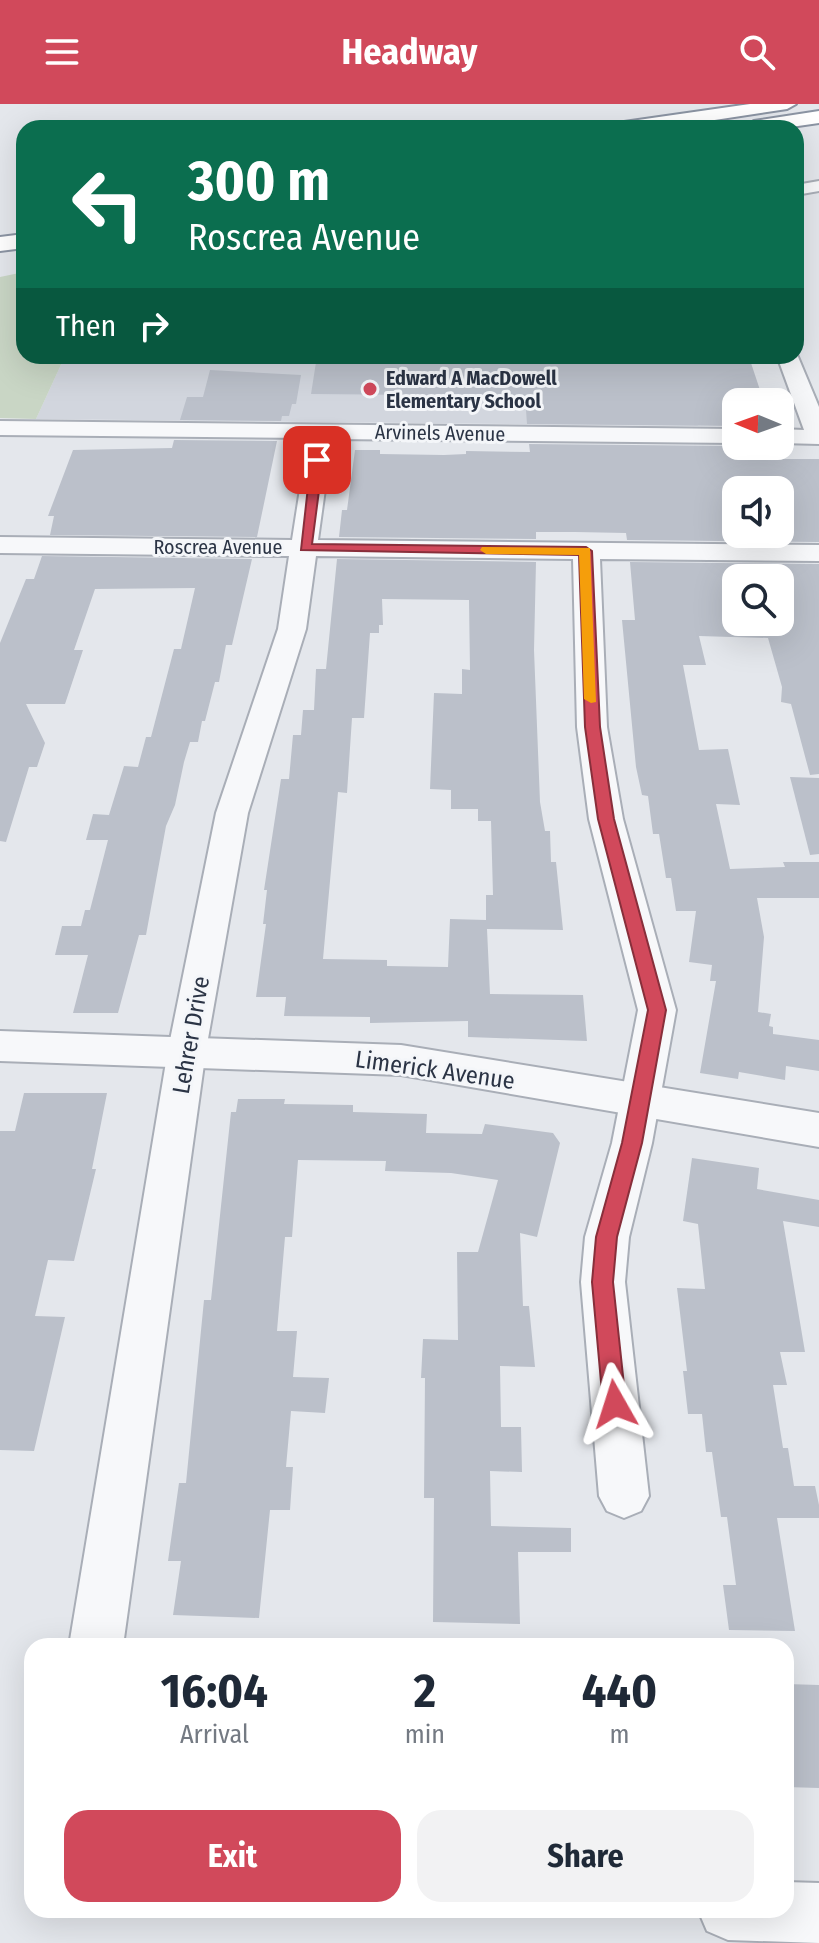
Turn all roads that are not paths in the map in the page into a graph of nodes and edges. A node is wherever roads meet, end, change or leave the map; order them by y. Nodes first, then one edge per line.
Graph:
1 (756, 104) edge
2 (787, 104) edge
3 (669, 120) edge
4 (678, 120) edge
5 (791, 364) edge
6 (0, 428) edge
7 (321, 431) junction
8 (722, 436) edge
9 (794, 436) edge
10 (819, 437) edge
11 (306, 547) junction
12 (2, 548) edge
13 (586, 551) junction
14 (819, 553) edge
15 (0, 1046) edge
16 (187, 1050) junction
17 (638, 1102) junction
18 (819, 1130) edge
19 (624, 1496) dead end
20 (97, 1638) edge
21 (794, 1912) edge
22 (819, 1913) edge

1 - 3 highway
2 - 4 highway
5 - 10 street
6 - 7 street, Arvinels Avenue
7 - 8 street, Arvinels Avenue
7 - 11 street, Lehrer Drive
9 - 10 street
11 - 12 street, Roscrea Avenue
11 - 13 street, Roscrea Avenue
11 - 16 street, Lehrer Drive
13 - 14 street, Roscrea Avenue
13 - 17 street
15 - 16 street, Limerick Avenue
16 - 17 street, Limerick Avenue
16 - 20 street, Lehrer Drive
17 - 18 street, Limerick Avenue
17 - 19 street
21 - 22 street

